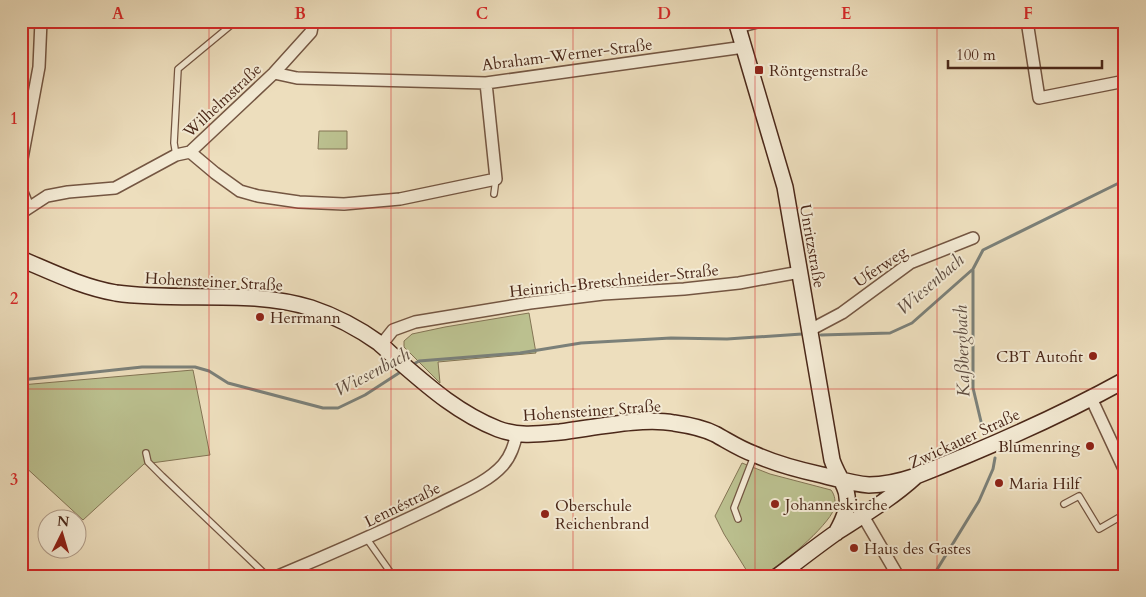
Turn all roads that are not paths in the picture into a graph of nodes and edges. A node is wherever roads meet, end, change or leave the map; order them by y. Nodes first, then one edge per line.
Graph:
1 (41, 21) edge
2 (236, 21) edge
3 (313, 21) edge
4 (761, 21) edge
5 (1027, 21) edge
6 (735, 24) edge
7 (744, 47) junction
8 (274, 73) junction
9 (1125, 81) edge
10 (486, 83) junction
11 (190, 152) junction
12 (176, 155) junction
13 (21, 164) edge
14 (21, 176) edge
15 (496, 179) junction
16 (494, 194) dead end
17 (25, 210) edge
18 (973, 238) dead end
19 (21, 259) edge
20 (800, 272) junction
21 (810, 330) junction
22 (381, 345) junction
23 (1125, 380) edge
24 (1091, 398) junction
25 (516, 434) junction
26 (146, 453) dead end
27 (754, 455) junction
28 (1125, 470) edge
29 (916, 476) junction
30 (841, 480) junction
31 (1064, 504) dead end
32 (1125, 514) edge
33 (863, 516) junction
34 (738, 520) dead end
35 (836, 533) junction
36 (367, 539) junction
37 (267, 576) edge
38 (278, 576) edge
39 (393, 576) edge
40 (778, 576) edge
41 (898, 576) edge

1 - 13 street
2 - 12 lane
3 - 8 street, Wilhelmstraße
4 - 6 street
5 - 9 street
6 - 7 main road, Unritzstraße
7 - 10 street, Abraham-Werner-Straße
7 - 20 main road, Unritzstraße
8 - 10 street, Abraham-Werner-Straße
8 - 11 street, Wilhelmstraße
10 - 15 street
11 - 12 street, Wilhelmstraße
11 - 15 street
12 - 17 street, Wilhelmstraße
14 - 17 street
15 - 16 lane
18 - 21 street, Uferweg
19 - 22 main road, Hohensteiner Straße
20 - 21 main road, Unritzstraße
20 - 22 street, Heinrich-Bretschneider-Straße
21 - 30 main road, Unritzstraße
22 - 25 main road, Hohensteiner Straße
23 - 24 main road, Zwickauer Straße
24 - 28 street
24 - 29 main road, Zwickauer Straße
25 - 27 main road, Hohensteiner Straße
25 - 36 street, Lennéstraße
26 - 37 lane
27 - 30 main road, Hohensteiner Straße
27 - 34 lane
29 - 30 main road, Hohensteiner Straße
29 - 33 main road, Zwickauer Straße
30 - 35 main road
31 - 32 lane
33 - 35 main road, Zwickauer Straße
33 - 41 street
35 - 40 main road, Zwickauer Straße
36 - 38 street, Lennéstraße
36 - 39 lane

